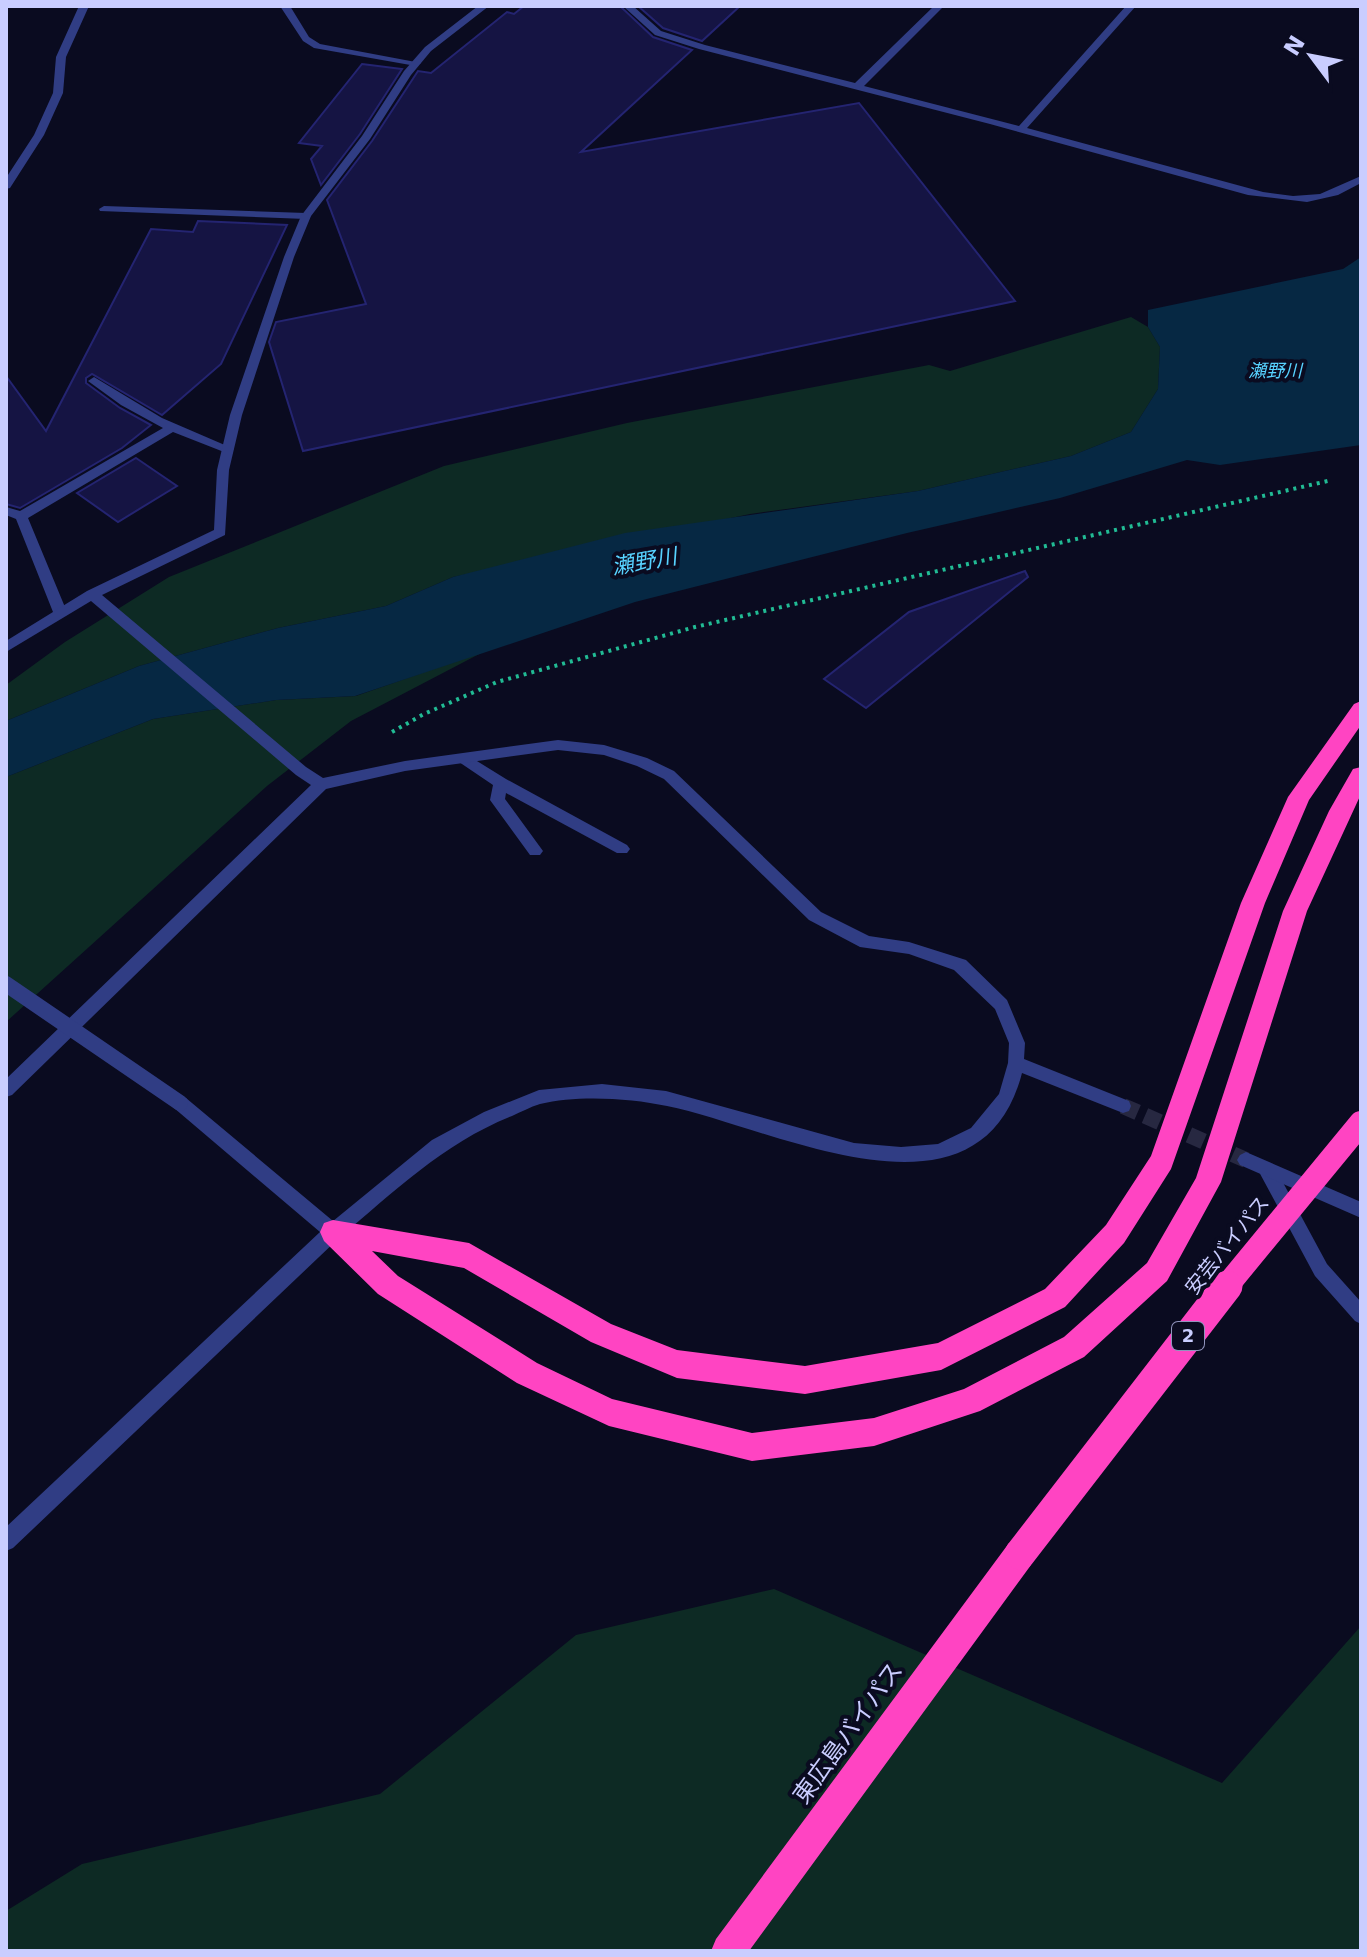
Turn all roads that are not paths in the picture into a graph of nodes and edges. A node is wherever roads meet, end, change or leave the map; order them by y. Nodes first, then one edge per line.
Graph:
1 (84, 6) edge
2 (285, 6) edge
3 (484, 6) edge
4 (628, 6) edge
5 (939, 6) edge
6 (1131, 6) edge
7 (416, 63) junction
8 (856, 88) junction
9 (1021, 129) junction
10 (1361, 179) edge
11 (6, 186) edge
12 (104, 209) dead end
13 (306, 216) junction
14 (94, 381) dead end
15 (173, 427) junction
16 (228, 449) junction
17 (6, 511) edge
18 (21, 516) junction
19 (95, 598) junction
20 (60, 612) junction
21 (6, 647) edge
22 (1361, 709) edge
23 (464, 758) junction
24 (1361, 775) edge
25 (501, 783) junction
26 (321, 784) junction
27 (622, 849) dead end
28 (535, 851) dead end
29 (6, 984) edge
30 (1016, 1063) junction
31 (6, 1090) edge
32 (1123, 1106) tunnel mouth
33 (1361, 1123) edge
34 (1246, 1160) tunnel mouth
35 (1267, 1170) junction
36 (1361, 1210) edge
37 (333, 1232) junction
38 (1361, 1315) edge
39 (6, 1541) edge
40 (1020, 1554) joint
41 (728, 1951) edge

1 - 11 street
2 - 7 street
3 - 7 street
4 - 8 street
5 - 8 street
6 - 9 street
7 - 13 street
8 - 9 street
9 - 10 street
12 - 13 street
13 - 16 street
14 - 15 street
15 - 16 street
15 - 18 street
16 - 19 street
17 - 18 street
18 - 20 street
19 - 20 street
19 - 26 street
20 - 21 street
22 - 37 highway
23 - 25 street
23 - 26 street
23 - 30 street
24 - 37 highway
25 - 27 street
25 - 28 street
26 - 31 street
29 - 37 street, bridge
30 - 32 street
30 - 37 street
33 - 40 highway, 安芸バイパス / 2, bridge
34 - 35 street
35 - 36 street
35 - 38 street
37 - 39 street
40 - 41 highway, 東広島バイパス / 2

